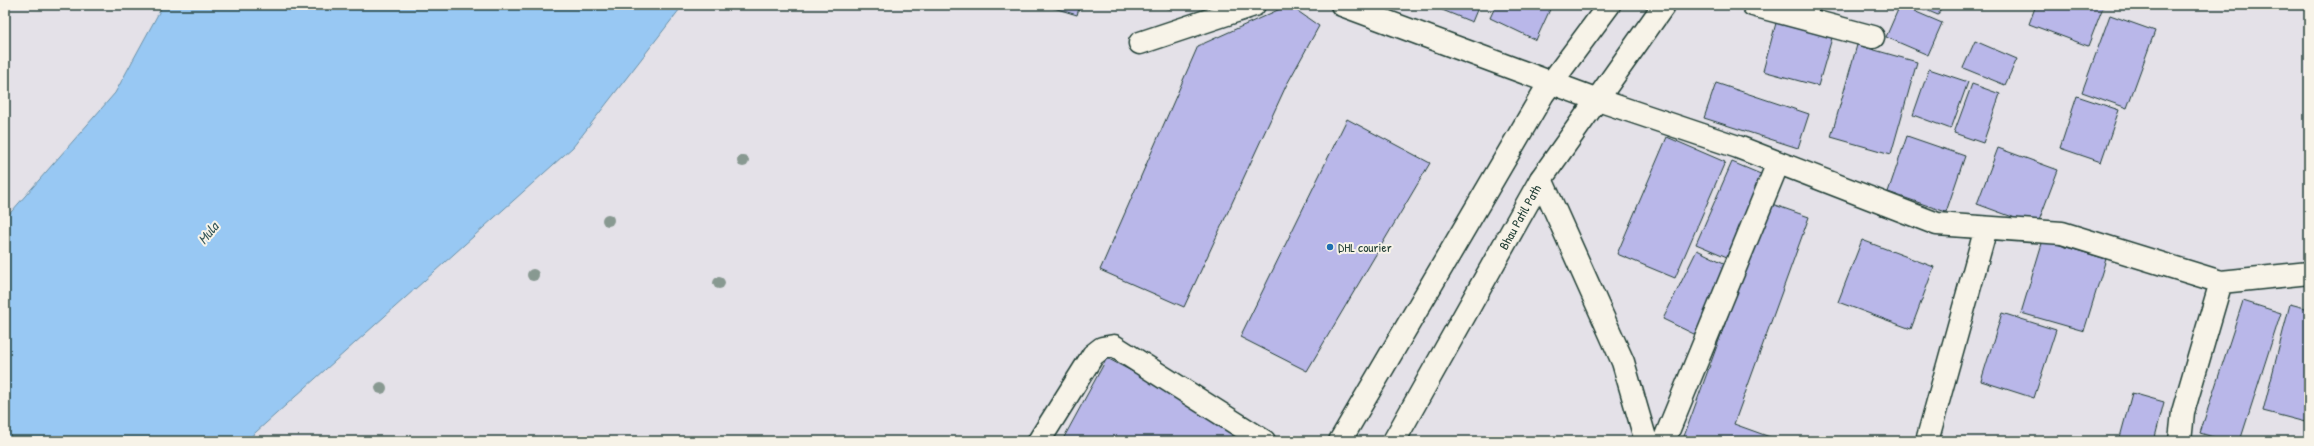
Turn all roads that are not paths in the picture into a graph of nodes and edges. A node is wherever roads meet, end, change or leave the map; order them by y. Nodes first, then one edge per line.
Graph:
1 (1254, 5) edge
2 (1342, 5) edge
3 (1609, 5) edge
4 (1664, 5) edge
5 (1753, 5) edge
6 (1873, 37) dead end
7 (1140, 43) dead end
8 (1552, 82) junction
9 (1598, 100) junction
10 (1778, 163) junction
11 (1541, 179) junction
12 (1986, 228) junction
13 (2309, 273) edge
14 (2221, 282) junction
15 (1039, 441) edge
16 (1264, 441) edge
17 (1340, 441) edge
18 (1394, 441) edge
19 (1646, 441) edge
20 (1664, 441) edge
21 (1927, 441) edge
22 (2180, 441) edge

1 - 7 street
2 - 8 street
3 - 8 street
4 - 9 street, Bhau Patil Path
5 - 6 street
8 - 9 street
8 - 17 street
9 - 10 street
9 - 11 street, Bhau Patil Path
10 - 12 street
10 - 20 street
11 - 18 street, Bhau Patil Path
11 - 19 street
12 - 14 street
12 - 21 street
13 - 14 street
14 - 22 street
15 - 16 street

